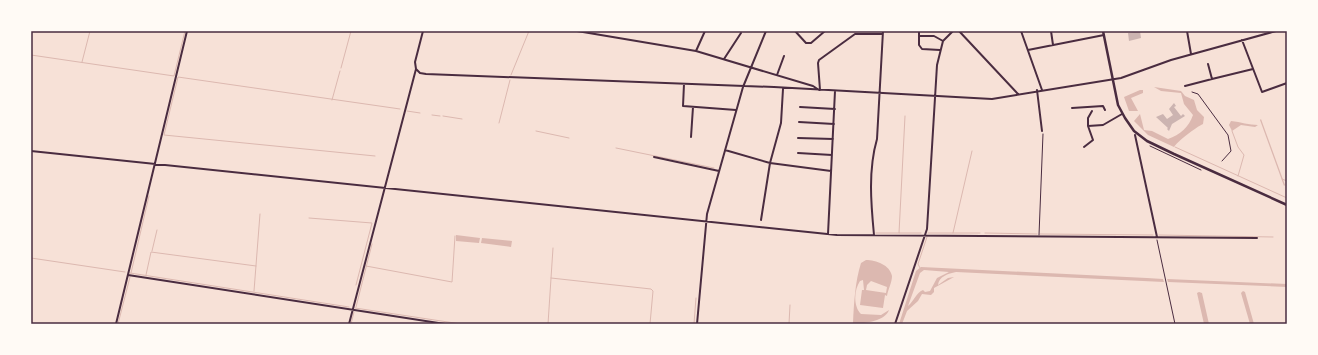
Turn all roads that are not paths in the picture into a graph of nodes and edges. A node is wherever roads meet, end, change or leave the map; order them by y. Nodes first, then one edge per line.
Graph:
1 (187, 31) edge
2 (423, 31) edge
3 (577, 31) edge
4 (705, 31) edge
5 (766, 31) edge
6 (795, 31) edge
7 (825, 31) edge
8 (918, 31) edge
9 (953, 31) edge
10 (959, 31) edge
11 (1021, 31) edge
12 (1051, 31) edge
13 (1103, 31) edge
14 (1187, 31) edge
15 (1276, 31) edge
16 (741, 33) dead end
17 (883, 33) edge
18 (1104, 35) junction
19 (919, 36) junction
20 (1242, 40) junction
21 (943, 41) junction
22 (1053, 45) junction
23 (940, 50) junction
24 (1028, 50) junction
25 (696, 51) junction
26 (1191, 54) junction
27 (784, 56) dead end
28 (724, 59) junction
29 (1208, 64) dead end
30 (750, 67) junction
31 (416, 69) junction
32 (1253, 69) junction
33 (777, 75) junction
34 (1212, 78) junction
35 (1112, 80) junction
36 (1287, 83) edge
37 (684, 84) junction
38 (1185, 86) dead end
39 (743, 87) junction
40 (783, 89) junction
41 (820, 90) junction
42 (1037, 90) junction
43 (1042, 90) junction
44 (835, 91) junction
45 (880, 93) junction
46 (1018, 94) junction
47 (934, 96) junction
48 (692, 107) junction
49 (800, 107) dead end
50 (1072, 108) dead end
51 (834, 109) junction
52 (736, 110) junction
53 (1105, 110) dead end
54 (1092, 111) dead end
55 (1122, 114) junction
56 (799, 122) dead end
57 (834, 124) junction
58 (1088, 126) junction
59 (1042, 131) road end
60 (1134, 135) dead end
61 (691, 137) dead end
62 (798, 138) dead end
63 (833, 139) junction
64 (1084, 146) dead end
65 (725, 150) junction
66 (31, 151) edge
67 (798, 153) dead end
68 (832, 155) junction
69 (654, 157) dead end
70 (770, 163) junction
71 (155, 164) junction
72 (719, 171) junction
73 (832, 171) junction
74 (384, 188) junction
75 (1287, 205) edge
76 (761, 220) dead end
77 (706, 221) junction
78 (828, 234) junction
79 (874, 235) junction
80 (925, 235) junction
81 (1157, 237) junction
82 (1257, 238) dead end
83 (128, 275) junction
84 (353, 310) junction
85 (116, 324) edge
86 (349, 324) edge
87 (445, 324) edge
88 (697, 324) edge
89 (895, 324) edge

1 - 71 street
2 - 31 street
3 - 25 street
4 - 25 street
5 - 30 street
6 - 7 street
8 - 19 street
9 - 21 street
10 - 46 street
11 - 24 street
12 - 22 street
13 - 18 street
14 - 26 street
15 - 20 street
16 - 28 street
17 - 41 street
17 - 45 street
18 - 22 street
18 - 35 street
19 - 21 street
19 - 23 street
20 - 26 street
20 - 32 street
21 - 23 street
22 - 24 street
23 - 47 street
24 - 43 street
25 - 28 street
26 - 35 street
27 - 33 street
28 - 30 street
29 - 34 street
30 - 33 street
30 - 39 street
31 - 37 street
31 - 74 street
32 - 34 street
32 - 36 street
33 - 41 street
34 - 38 street
35 - 43 street
35 - 55 street
37 - 39 street
37 - 48 street
39 - 40 street
39 - 52 street
40 - 41 street
40 - 70 street
41 - 44 street
42 - 43 street
42 - 46 street
42 - 59 street
44 - 45 street
44 - 51 street
45 - 47 street
45 - 79 street
46 - 47 street
47 - 80 street
48 - 52 street
48 - 61 street
49 - 51 street
50 - 53 street
51 - 57 street
52 - 65 street
54 - 58 street
55 - 58 street
55 - 75 street
56 - 57 street
57 - 63 street
58 - 64 street
60 - 81 street
62 - 63 street
63 - 68 street
65 - 70 street
65 - 72 street
66 - 71 street
67 - 68 street
68 - 73 street
69 - 72 street
70 - 73 street
70 - 76 street
71 - 74 street
71 - 83 street
72 - 77 street
73 - 78 street
74 - 77 street
74 - 84 street
77 - 78 street
77 - 88 street
78 - 79 street
79 - 80 street
80 - 81 street
80 - 89 street
81 - 82 street
83 - 84 street
83 - 85 street
84 - 86 street
84 - 87 street

